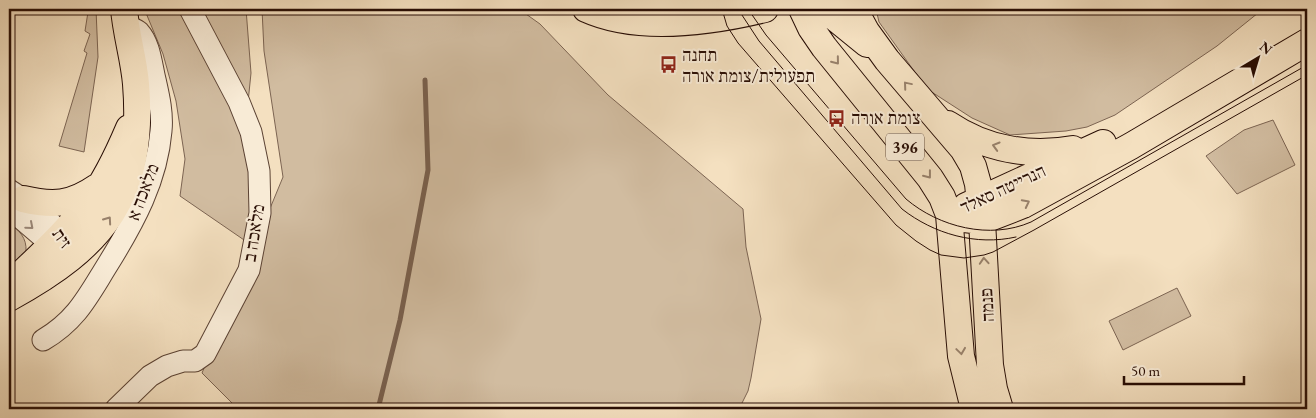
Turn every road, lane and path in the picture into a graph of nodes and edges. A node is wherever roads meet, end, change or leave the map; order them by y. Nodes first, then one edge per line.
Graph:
1 (190, 9) edge
2 (586, 9) edge
3 (765, 9) edge
4 (802, 9) edge
5 (824, 9) edge
6 (854, 9) edge
7 (125, 17) edge
8 (1307, 25) edge
9 (1307, 42) edge
10 (887, 60) junction
11 (137, 106) junction
12 (928, 109) junction
13 (1112, 138) junction
14 (102, 184) junction
15 (13, 199) edge
16 (981, 210) junction
17 (949, 214) junction
18 (57, 238) junction
19 (74, 256) junction
20 (9, 286) edge
21 (9, 298) edge
22 (43, 340) dead end
23 (116, 409) edge
24 (974, 409) edge
25 (1000, 409) edge

1 - 23 street, מלאכה ב
2 - 3 main road
4 -> 17 main road, 396
5 - 10 main road
6 - 10 main road, 396
7 - 11 main road
7 - 22 street, מלאכה א
8 - 13 main road, הנרייטה סאלד
16 -> 9 main road, הנרייטה סאלד
12 -> 10 main road, 396
11 - 14 main road
19 -> 11 main road
13 -> 12 main road
12 - 16 main road, 396
13 - 16 main road, הנרייטה סאלד
14 - 15 main road
14 - 18 main road
15 - 18 street, זית
16 - 17 main road, הנרייטה סאלד
25 -> 16 main road, פנמה
17 -> 24 main road, פנמה
18 - 19 street, זית
18 - 20 main road
19 - 21 main road

